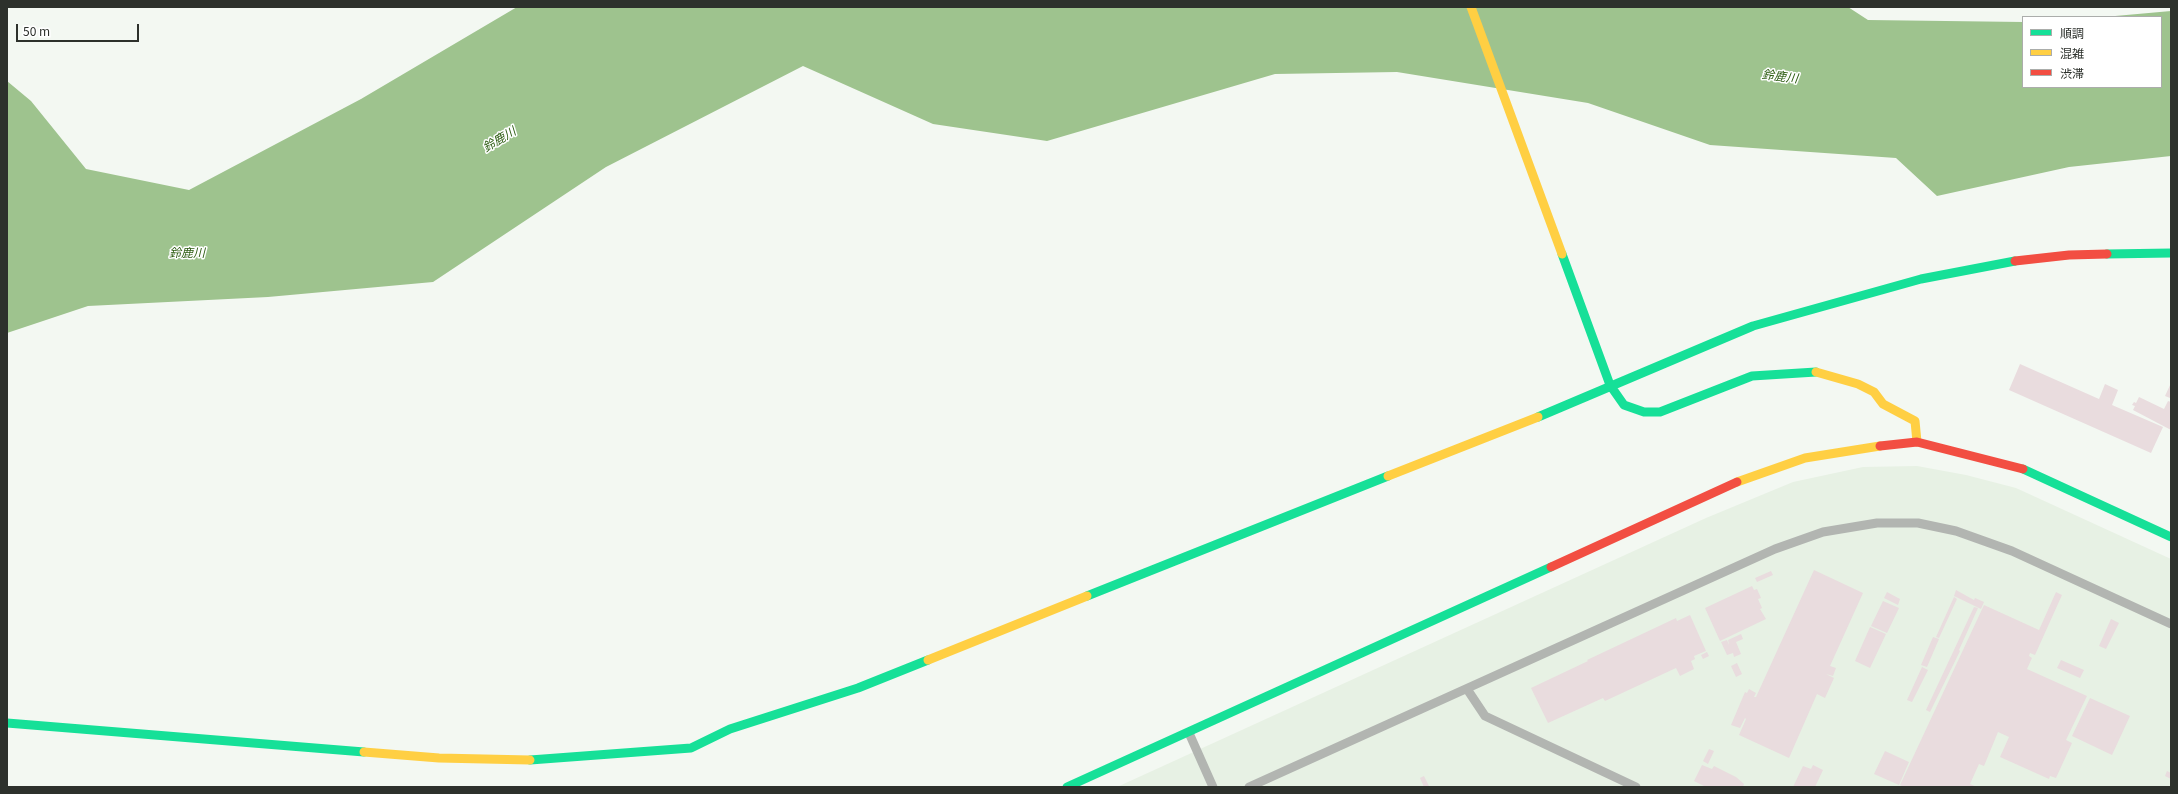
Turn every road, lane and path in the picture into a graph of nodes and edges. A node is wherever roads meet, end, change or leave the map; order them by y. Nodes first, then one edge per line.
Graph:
1 (1472, 7) edge
2 (2171, 253) edge
3 (1609, 382) junction
4 (1917, 442) junction
5 (2171, 537) edge
6 (2171, 624) edge
7 (1467, 689) junction
8 (7, 723) edge
9 (1189, 733) junction
10 (1067, 787) edge
11 (1212, 787) edge
12 (1249, 787) edge
13 (1636, 787) edge

1 - 3 street
2 - 3 street
3 - 4 street
3 - 8 street
4 - 5 street
4 - 9 street
6 - 7 lane
7 - 12 lane
7 - 13 lane
9 - 10 street
9 - 11 lane

